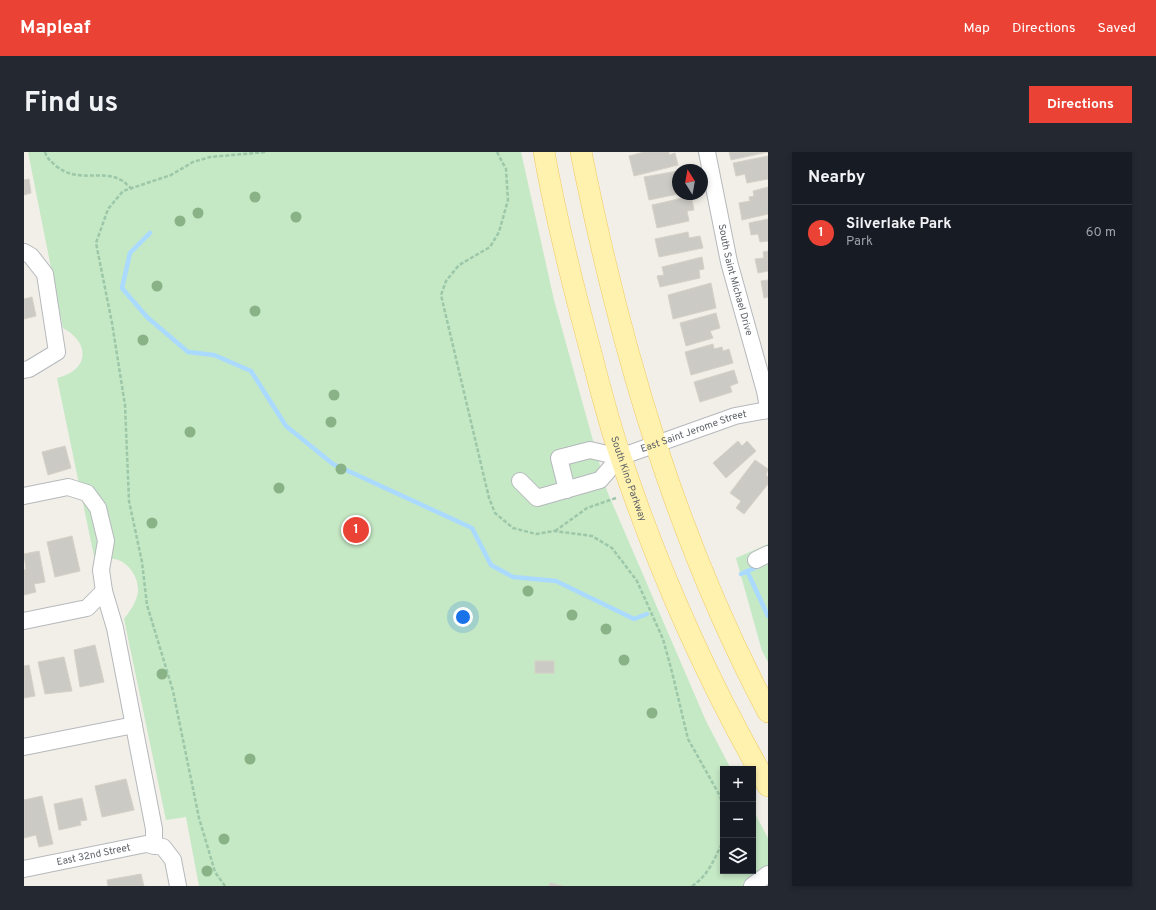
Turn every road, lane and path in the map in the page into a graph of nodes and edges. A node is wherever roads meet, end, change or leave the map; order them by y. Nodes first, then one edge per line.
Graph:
1 (45, 152) edge
2 (266, 152) edge
3 (498, 152) edge
4 (544, 152) edge
5 (581, 152) edge
6 (707, 152) edge
7 (131, 189) junction
8 (24, 252) edge
9 (24, 370) edge
10 (768, 407) edge
11 (768, 410) edge
12 (656, 444) junction
13 (620, 457) junction
14 (520, 481) dead end
15 (567, 490) junction
16 (24, 496) edge
17 (616, 498) dead end
18 (554, 531) junction
19 (104, 591) junction
20 (24, 621) edge
21 (768, 712) edge
22 (134, 726) junction
23 (24, 747) edge
24 (768, 786) edge
25 (722, 802) edge
26 (159, 846) junction
27 (720, 847) edge
28 (24, 869) edge
29 (768, 874) edge
30 (178, 886) edge
31 (225, 886) edge
32 (692, 886) edge
33 (752, 886) edge

1 - 7 path
2 - 7 path
3 - 18 path
4 - 13 main road, South Kino Parkway
5 - 12 main road
6 - 10 street, South Saint Michael Drive
7 - 31 path
8 - 9 street
11 - 12 street, East Saint Jerome Street
12 - 13 street, East Saint Jerome Street
12 - 21 main road
13 - 15 street
13 - 15 street
13 - 24 main road, South Kino Parkway
14 - 15 street
16 - 19 street
17 - 18 path
18 - 25 path
19 - 20 street
19 - 22 street
22 - 23 street
22 - 26 street
26 - 28 street, East 32nd Street
26 - 30 street
27 - 32 path
29 - 33 street

